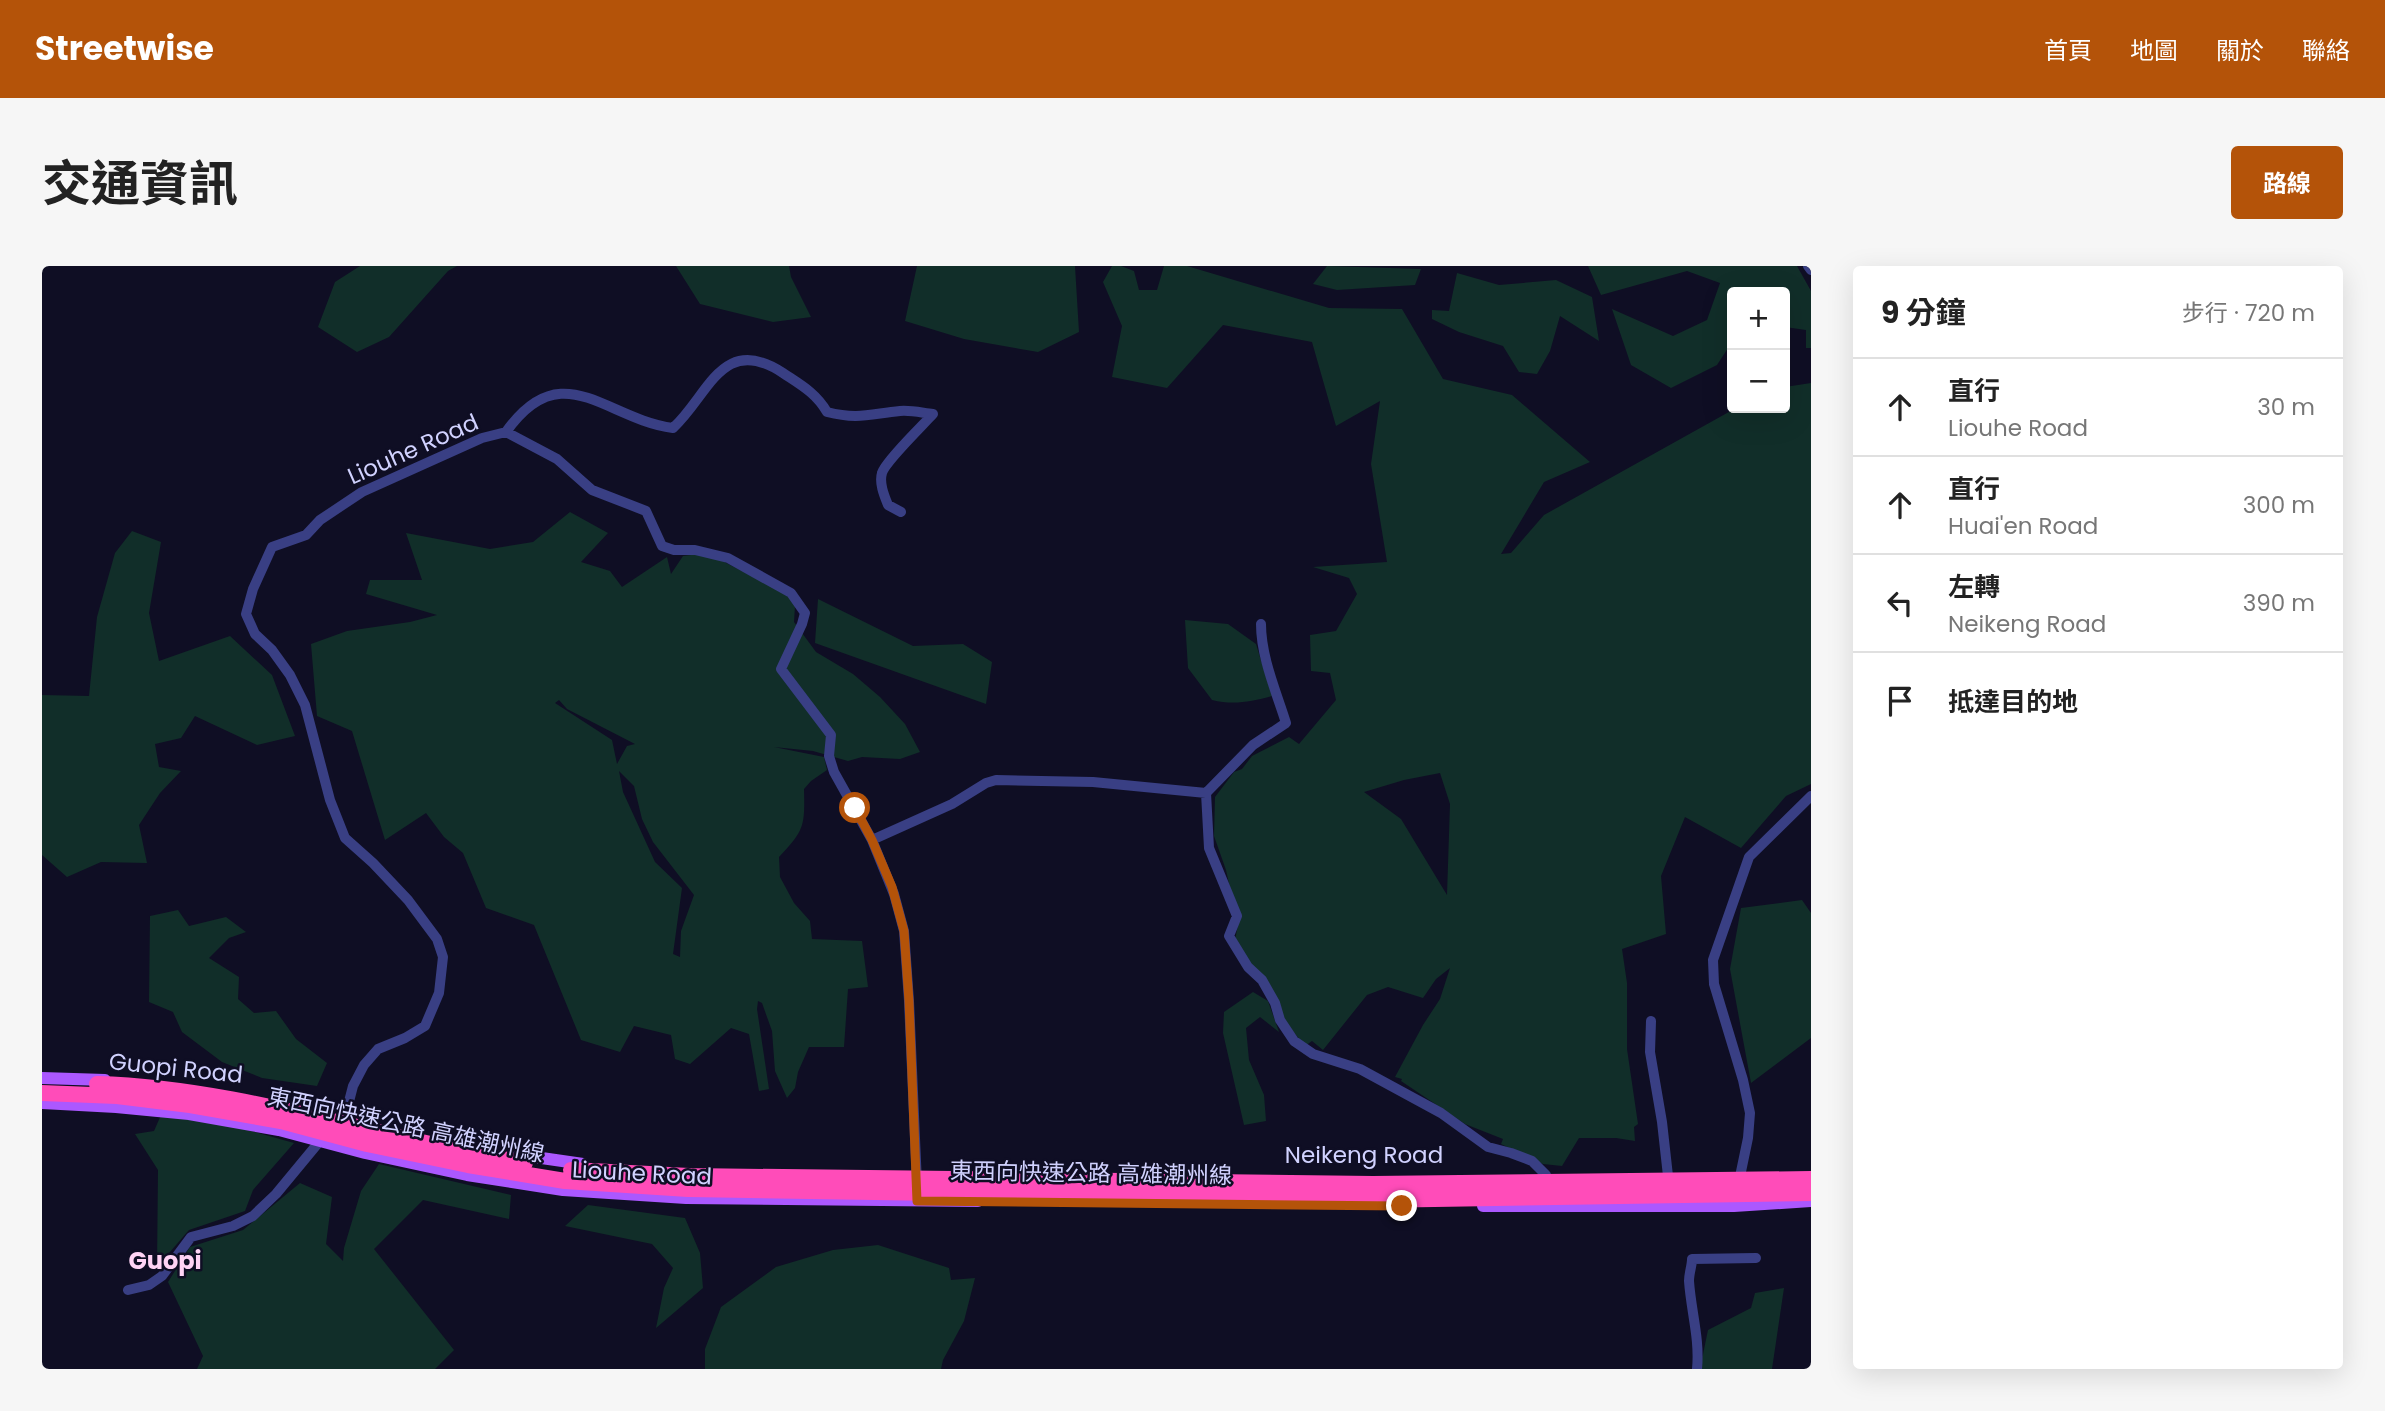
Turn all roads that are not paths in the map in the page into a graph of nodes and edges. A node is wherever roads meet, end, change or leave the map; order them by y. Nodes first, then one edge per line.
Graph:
1 (506, 432) junction
2 (901, 512) dead end
3 (1261, 624) dead end
4 (1206, 793) junction
5 (1811, 796) edge
6 (872, 840) junction
7 (1651, 1021) dead end
8 (42, 1080) edge
9 (42, 1093) edge
10 (42, 1103) edge
11 (345, 1117) junction
12 (320, 1140) junction
13 (916, 1172) junction
14 (1811, 1173) edge
15 (1546, 1175) junction
16 (1668, 1176) junction
17 (1741, 1176) junction
18 (1811, 1179) edge
19 (1811, 1193) edge
20 (917, 1201) junction
21 (1811, 1201) edge
22 (1734, 1206) junction
23 (1756, 1258) dead end
24 (128, 1290) dead end
25 (1696, 1369) edge

1 - 2 street
1 - 6 street, Liouhe Road
1 - 11 street, Liouhe Road
3 - 4 street
4 - 6 street
4 - 15 street
5 - 17 street
6 - 13 street
7 - 16 street
8 - 11 main road, Guopi Road
8 - 18 highway, 東西向快速公路 高雄潮州線, bridge
9 - 19 highway, 東西向快速公路 高雄潮州線, bridge
10 - 12 main road, Guopi Road
11 - 12 street
11 - 13 main road, Liouhe Road
12 - 20 main road, Liouhe Road
12 - 24 street
13 - 15 main road, Neikeng Road
13 - 20 street
14 - 17 main road, Neikeng Road
15 - 16 main road, Neikeng Road
16 - 17 main road, Neikeng Road
17 - 22 street
20 - 22 main road
21 - 22 main road
23 - 25 street

